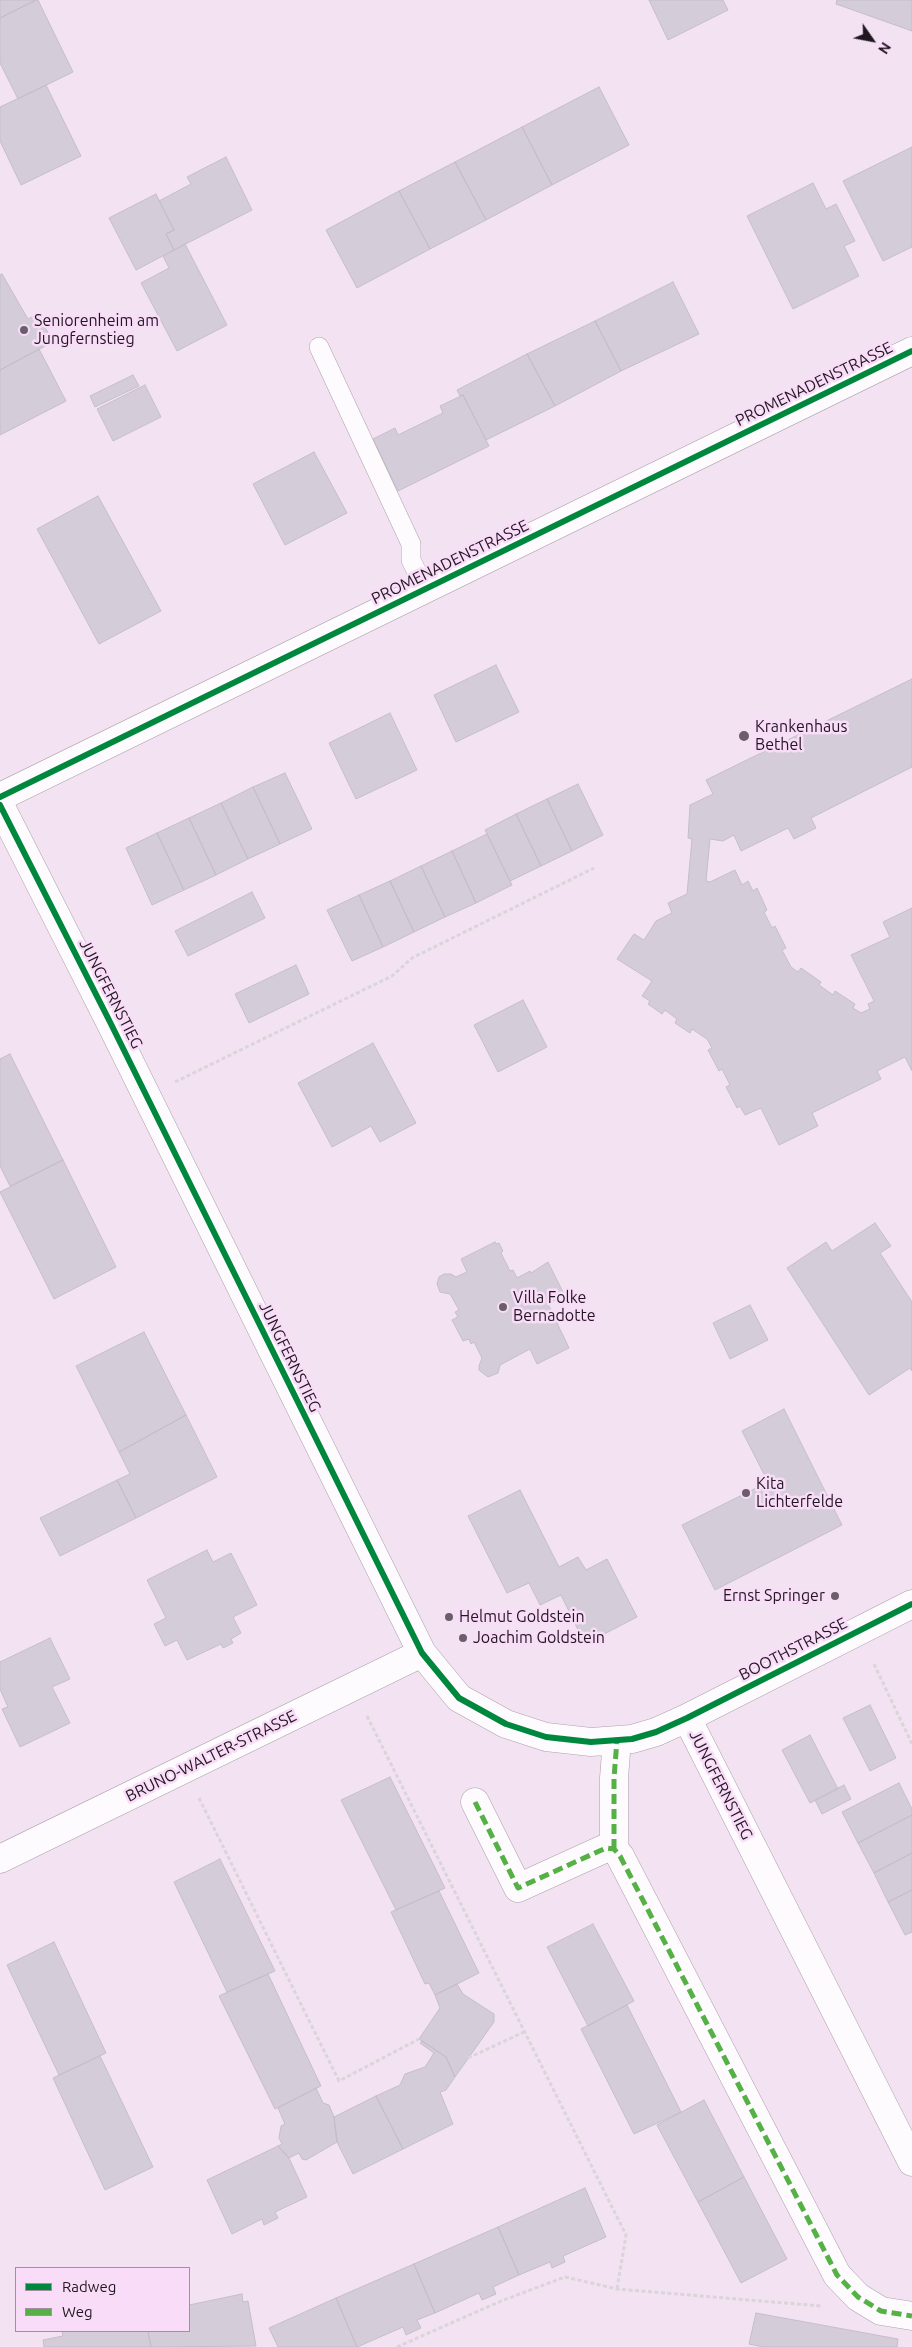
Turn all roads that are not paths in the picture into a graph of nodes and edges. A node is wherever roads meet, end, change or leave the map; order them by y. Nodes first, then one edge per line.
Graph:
1 (319, 347) dead end
2 (912, 351) edge
3 (425, 589) junction
4 (0, 797) edge
5 (0, 805) edge
6 (912, 1604) edge
7 (422, 1653) junction
8 (687, 1718) junction
9 (617, 1740) junction
10 (475, 1802) dead end
11 (614, 1849) junction
12 (0, 1859) edge
13 (912, 2162) edge
14 (912, 2316) edge

1 - 3 lane
2 - 3 street, PROMENADENSTRASSE
3 - 4 street, PROMENADENSTRASSE
5 - 7 street, JUNGFERNSTIEG
6 - 8 street, BOOTHSTRASSE
7 - 9 street, JUNGFERNSTIEG
7 - 12 street, BRUNO-WALTER-STRASSE
8 - 9 street, JUNGFERNSTIEG
8 - 13 street, JUNGFERNSTIEG
9 - 11 street
10 - 11 street
11 - 14 street

